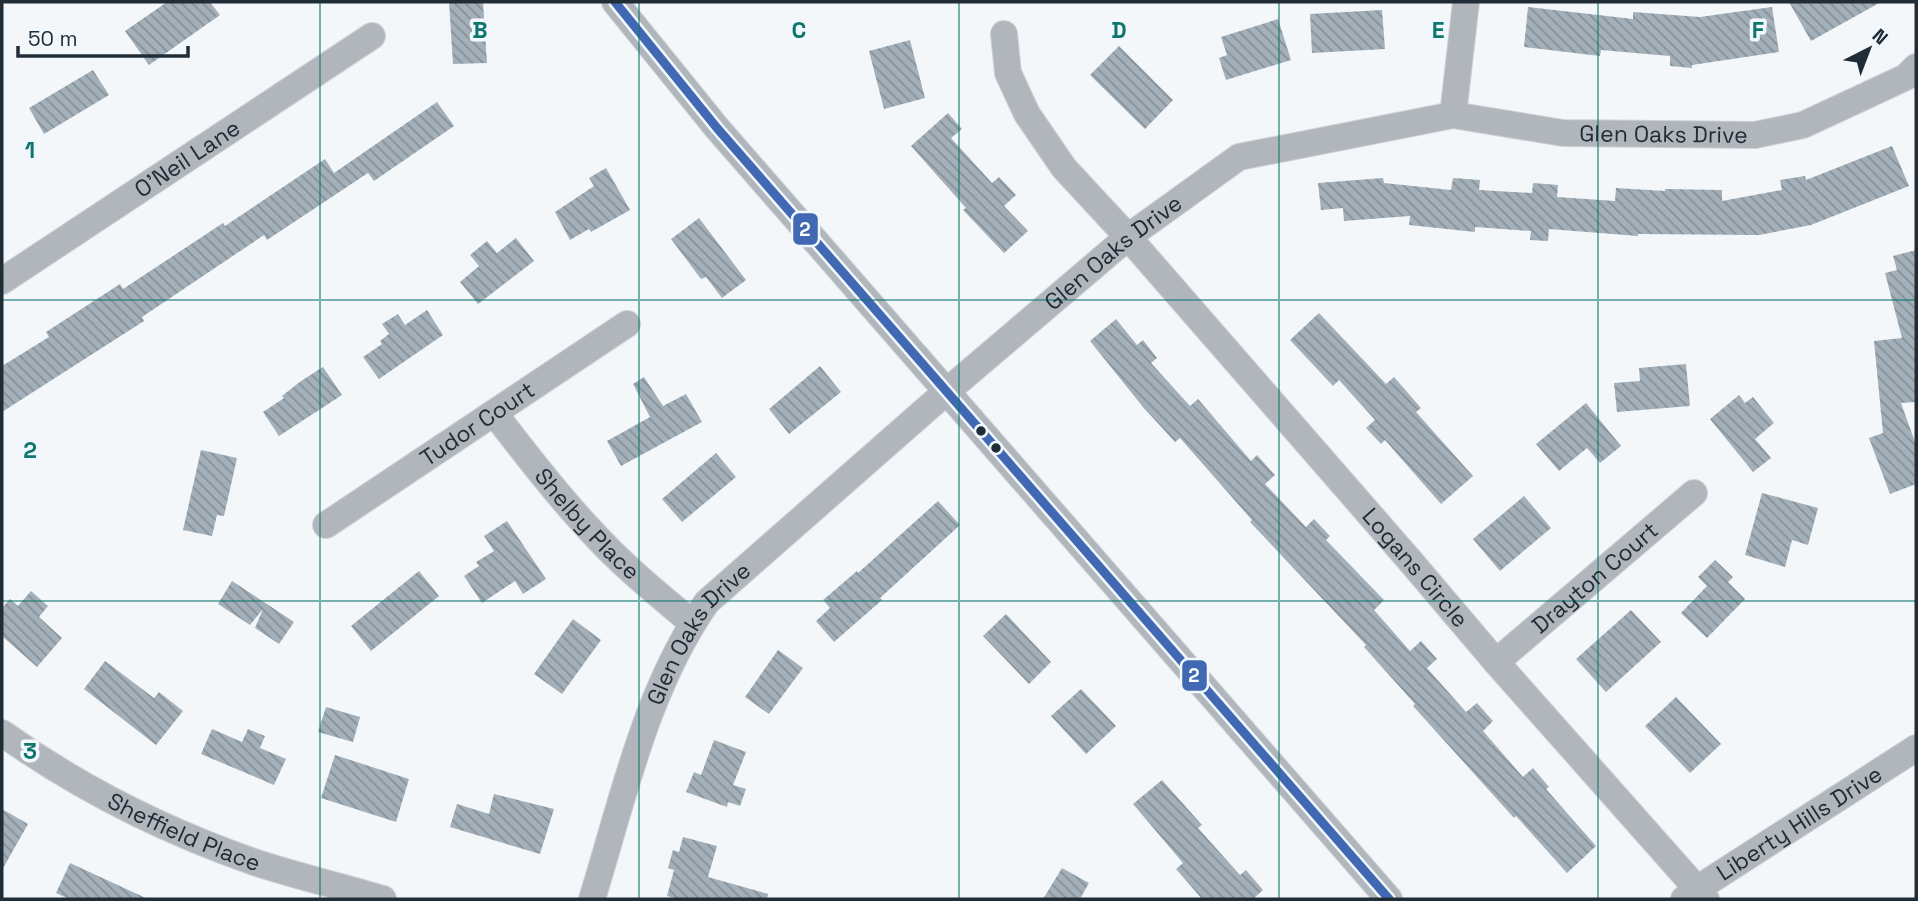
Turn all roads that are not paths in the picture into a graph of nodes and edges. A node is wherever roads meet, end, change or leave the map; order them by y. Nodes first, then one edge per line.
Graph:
1 (615, 2) edge
2 (1466, 2) edge
3 (1004, 34) dead end
4 (372, 36) dead end
5 (1913, 80) edge
6 (1453, 115) junction
7 (1128, 237) junction
8 (2, 281) edge
9 (628, 324) dead end
10 (946, 392) junction
11 (494, 413) junction
12 (1694, 493) dead end
13 (326, 524) dead end
14 (692, 623) junction
15 (1496, 662) junction
16 (2, 733) edge
17 (1916, 748) edge
18 (1696, 896) edge
19 (383, 899) edge
20 (592, 899) edge
21 (1389, 899) edge

1 - 10 street
2 - 6 street
3 - 7 street, Logans Circle
4 - 8 street, O'Neil Lane
5 - 6 street, Glen Oaks Drive
6 - 7 street, Glen Oaks Drive
7 - 10 street, Glen Oaks Drive
7 - 15 street, Logans Circle
9 - 11 street, Tudor Court
10 - 14 street, Glen Oaks Drive
10 - 21 street
11 - 13 street, Tudor Court
11 - 14 street, Shelby Place
12 - 15 street, Drayton Court
14 - 20 street, Glen Oaks Drive
15 - 18 street, Logans Circle
16 - 19 street, Sheffield Place
17 - 18 street, Liberty Hills Drive

